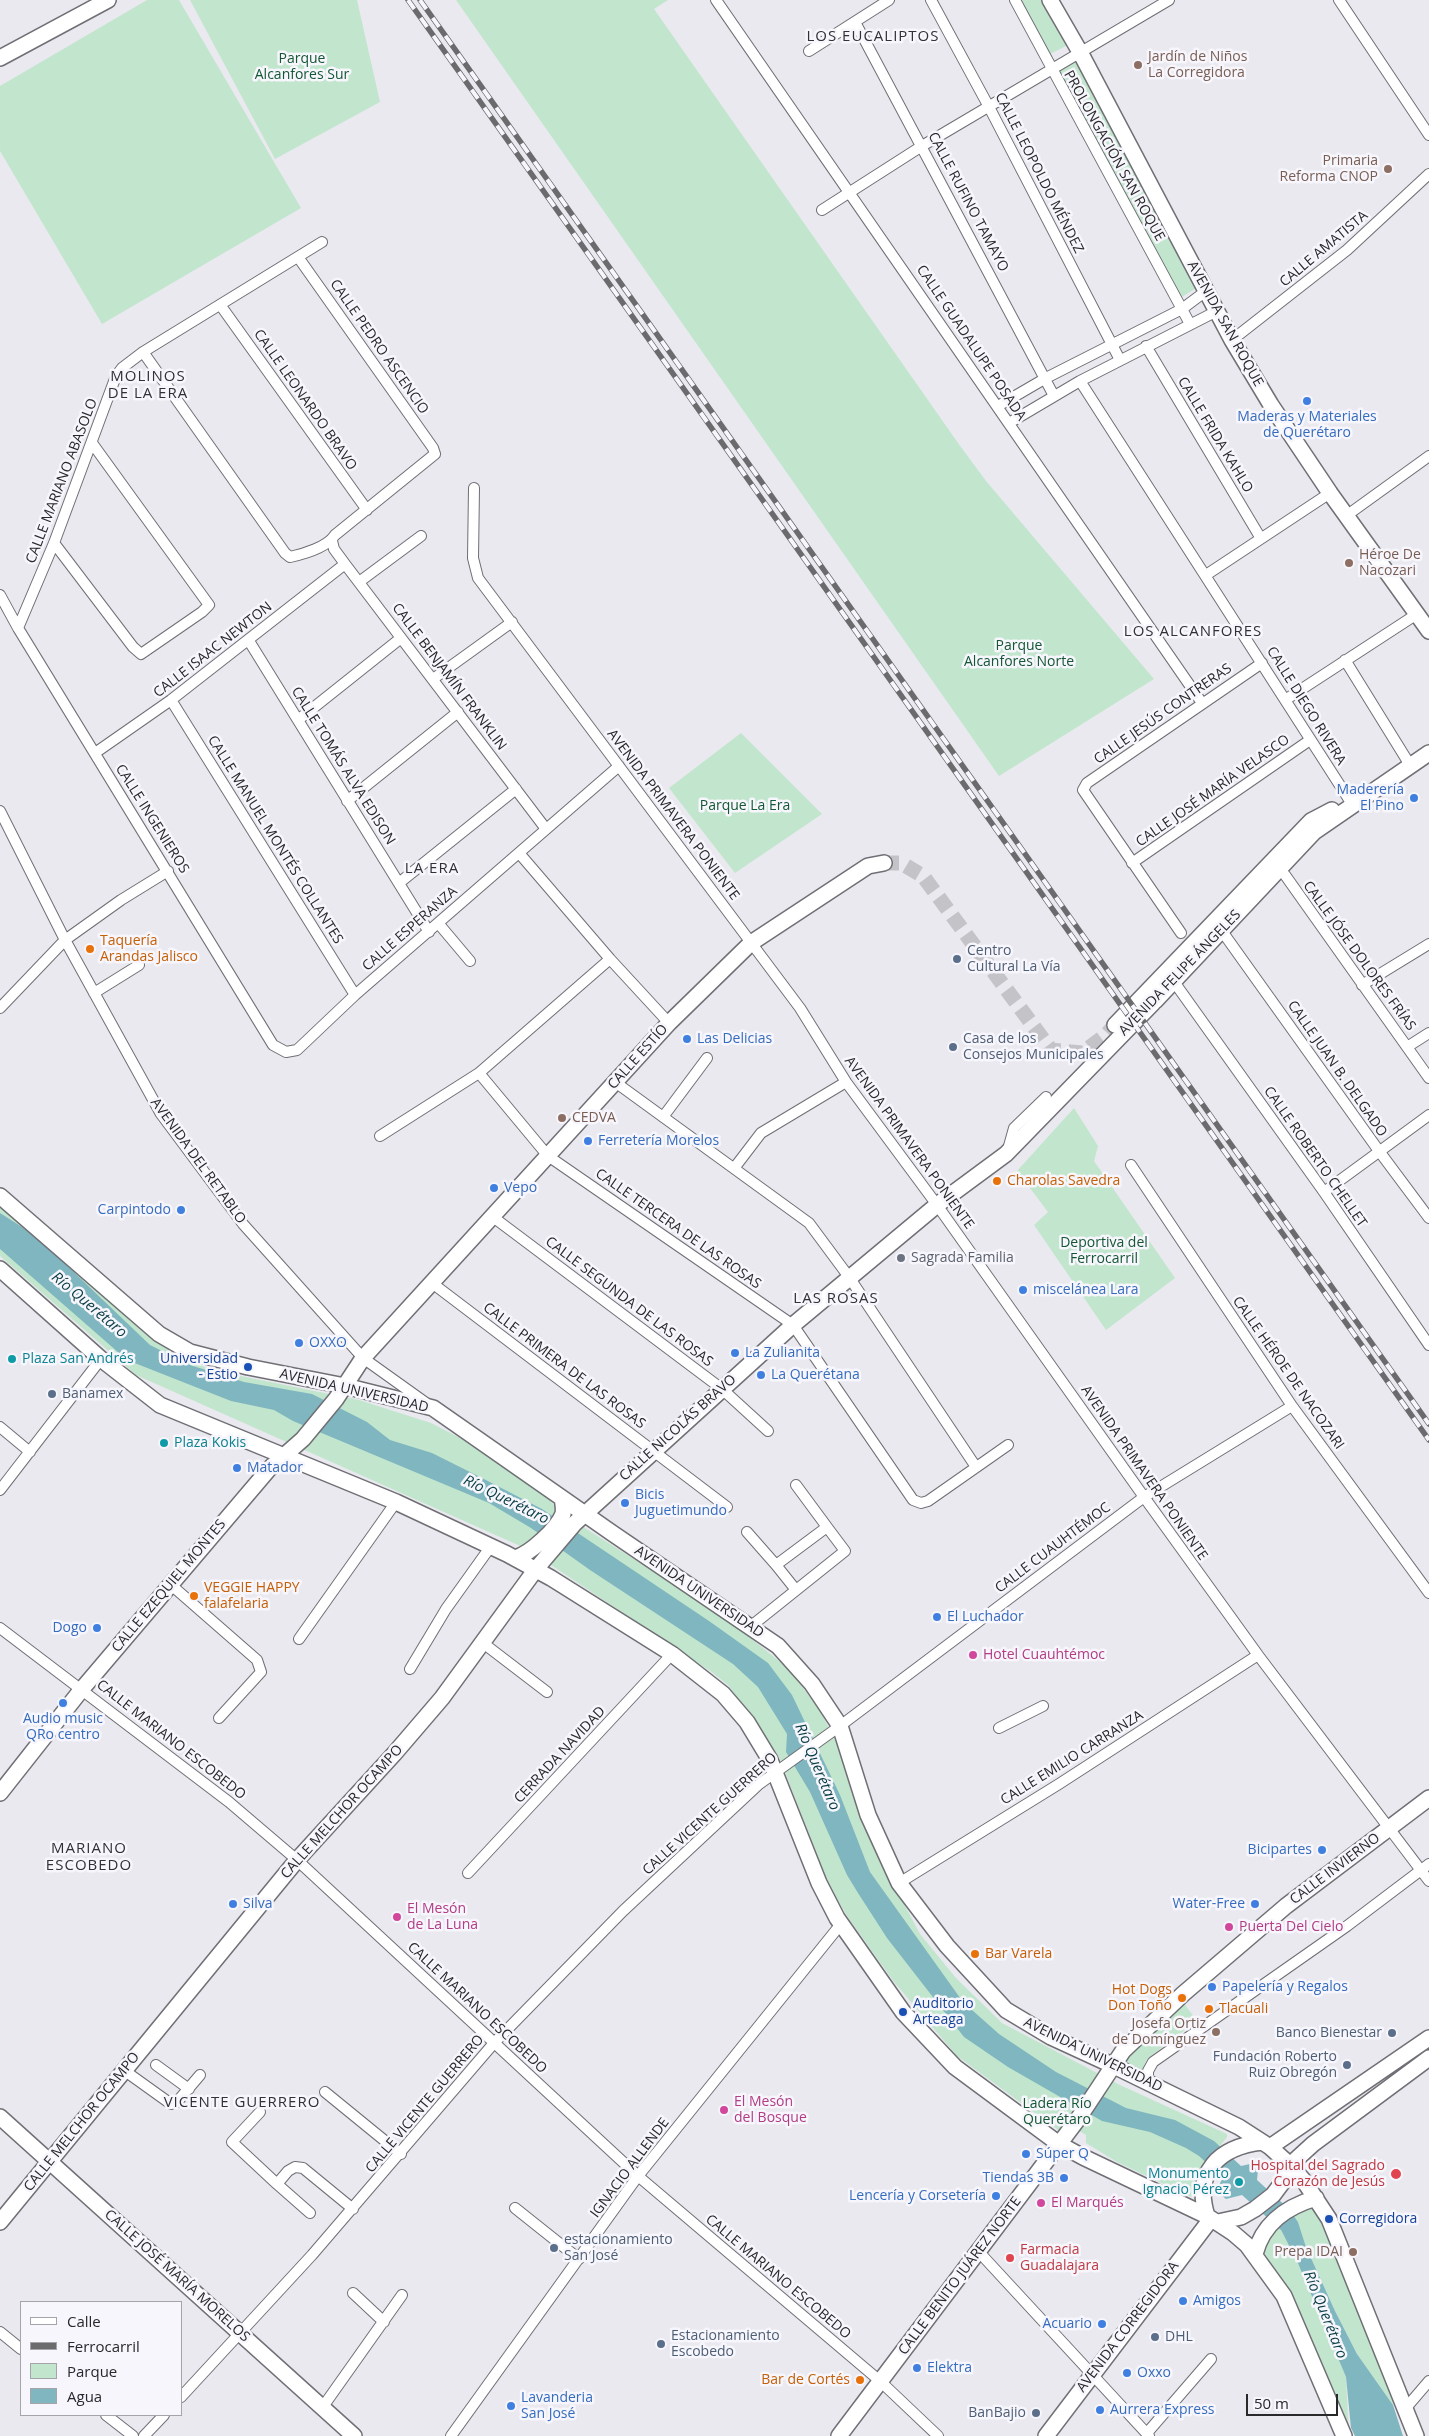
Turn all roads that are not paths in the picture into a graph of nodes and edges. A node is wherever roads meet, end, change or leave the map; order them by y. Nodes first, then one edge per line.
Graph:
1 (108, 0) edge
2 (716, 0) edge
3 (889, 0) edge
4 (931, 0) edge
5 (1015, 0) edge
6 (1050, 0) edge
7 (1169, 0) edge
8 (1338, 0) edge
9 (855, 22) junction
10 (808, 51) dead end
11 (1080, 52) junction
12 (0, 58) edge
13 (1051, 68) junction
14 (989, 107) junction
15 (1429, 135) edge
16 (922, 146) junction
17 (1429, 174) edge
18 (850, 192) junction
19 (822, 210) dead end
20 (322, 242) dead end
21 (298, 257) junction
22 (1206, 291) junction
23 (221, 306) junction
24 (1182, 308) junction
25 (1216, 311) junction
26 (1190, 324) junction
27 (1232, 340) junction
28 (1112, 344) junction
29 (1146, 346) junction
30 (143, 352) junction
31 (1120, 360) junction
32 (1046, 378) junction
33 (1080, 381) junction
34 (1054, 396) junction
35 (998, 406) junction
36 (1009, 423) junction
37 (92, 443) junction
38 (1429, 456) edge
39 (474, 488) dead end
40 (1330, 493) junction
41 (367, 510) junction
42 (1346, 516) junction
43 (421, 536) dead end
44 (1260, 537) junction
45 (332, 541) junction
46 (54, 543) junction
47 (345, 564) junction
48 (1206, 575) junction
49 (359, 582) junction
50 (0, 595) edge
51 (1417, 614) junction
52 (512, 622) junction
53 (18, 628) junction
54 (1429, 631) edge
55 (401, 638) junction
56 (249, 641) junction
57 (1345, 660) junction
58 (1262, 663) junction
59 (433, 679) junction
60 (171, 700) junction
61 (1285, 700) junction
62 (1202, 702) junction
63 (458, 712) junction
64 (298, 720) junction
65 (1310, 740) junction
66 (95, 753) junction
67 (1429, 753) edge
68 (1410, 765) junction
69 (619, 766) junction
70 (516, 789) junction
71 (1369, 792) junction
72 (347, 801) junction
73 (1350, 802) junction
74 (0, 811) edge
75 (546, 829) junction
76 (519, 853) junction
77 (884, 862) tunnel mouth
78 (1132, 863) junction
79 (168, 871) junction
80 (1285, 876) dead end
81 (399, 883) junction
82 (438, 923) junction
83 (429, 932) junction
84 (1181, 933) dead end
85 (1224, 934) dead end
86 (65, 940) junction
87 (751, 943) junction
88 (1429, 944) edge
89 (610, 959) junction
90 (470, 961) dead end
91 (140, 965) dead end
92 (1362, 985) junction
93 (1177, 986) dead end
94 (94, 994) junction
95 (355, 994) junction
96 (0, 1008) edge
97 (669, 1023) junction
98 (1115, 1025) tunnel mouth
99 (1429, 1033) edge
100 (1407, 1047) junction
101 (286, 1052) joint
102 (707, 1058) dead end
103 (479, 1073) junction
104 (1429, 1078) edge
105 (616, 1082) junction
106 (846, 1082) junction
107 (1046, 1097) dead end
108 (1429, 1115) edge
109 (663, 1116) junction
110 (380, 1136) dead end
111 (1379, 1151) junction
112 (1006, 1154) junction
113 (548, 1156) junction
114 (1130, 1165) dead end
115 (735, 1167) junction
116 (1324, 1192) junction
117 (0, 1196) edge
118 (937, 1205) junction
119 (493, 1218) junction
120 (1429, 1218) edge
121 (0, 1269) edge
122 (850, 1277) junction
123 (432, 1283) junction
124 (793, 1325) junction
125 (1429, 1345) edge
126 (364, 1358) junction
127 (101, 1359) junction
128 (722, 1389) junction
129 (341, 1393) junction
130 (1292, 1406) junction
131 (433, 1408) junction
132 (0, 1427) edge
133 (768, 1431) dead end
134 (1008, 1446) dead end
135 (653, 1450) junction
136 (30, 1452) junction
137 (282, 1456) junction
138 (976, 1467) junction
139 (796, 1485) dead end
140 (0, 1490) edge
141 (1144, 1497) junction
142 (562, 1498) junction
143 (396, 1502) junction
144 (727, 1507) dead end
145 (573, 1518) junction
146 (826, 1527) junction
147 (747, 1532) dead end
148 (491, 1546) junction
149 (542, 1551) junction
150 (515, 1558) junction
151 (776, 1565) junction
152 (536, 1569) junction
153 (170, 1584) junction
154 (796, 1590) junction
155 (1429, 1593) edge
156 (750, 1627) junction
157 (0, 1628) edge
158 (299, 1639) dead end
159 (483, 1643) junction
160 (672, 1654) junction
161 (1258, 1655) junction
162 (410, 1669) dead end
163 (82, 1689) junction
164 (546, 1692) dead end
165 (1043, 1706) dead end
166 (219, 1718) dead end
167 (999, 1728) dead end
168 (835, 1729) junction
169 (775, 1771) junction
170 (0, 1793) edge
171 (1429, 1798) edge
172 (1389, 1828) junction
173 (297, 1860) junction
174 (1425, 1867) edge
175 (468, 1873) dead end
176 (1429, 1881) edge
177 (899, 1883) junction
178 (841, 1924) junction
179 (1429, 2038) edge
180 (494, 2044) junction
181 (1429, 2058) edge
182 (156, 2065) dead end
183 (1114, 2066) junction
184 (125, 2071) junction
185 (200, 2075) dead end
186 (1148, 2083) junction
187 (189, 2089) junction
188 (324, 2092) dead end
189 (260, 2112) dead end
190 (0, 2117) edge
191 (1060, 2144) junction
192 (1266, 2145) junction
193 (401, 2154) junction
194 (50, 2162) junction
195 (1288, 2172) junction
196 (638, 2176) junction
197 (278, 2184) junction
198 (1310, 2200) junction
199 (515, 2208) dead end
200 (353, 2209) junction
201 (310, 2213) dead end
202 (1212, 2219) junction
203 (0, 2222) edge
204 (978, 2252) junction
205 (1255, 2254) junction
206 (579, 2259) junction
207 (353, 2293) dead end
208 (402, 2295) dead end
209 (384, 2322) junction
210 (0, 2332) edge
211 (240, 2334) junction
212 (20, 2347) edge
213 (1211, 2359) dead end
214 (1092, 2374) junction
215 (880, 2381) junction
216 (1429, 2381) edge
217 (182, 2396) edge
218 (322, 2408) junction
219 (1404, 2409) junction
220 (107, 2416) edge
221 (163, 2416) edge
222 (1048, 2435) edge
223 (1148, 2435) edge
224 (133, 2436) edge
225 (144, 2436) edge
226 (354, 2436) edge
227 (451, 2436) edge
228 (839, 2436) edge
229 (938, 2436) edge
230 (1344, 2436) edge
231 (1416, 2436) edge

1 - 12 main road
2 - 18 street, CALLE GUADALUPE POSADA
3 - 9 street
4 - 14 street, CALLE LEOPOLDO MÉNDEZ
5 - 13 street, PROLONGACIÓN SAN ROQUE
6 - 11 main road, AVENIDA SAN ROQUE
7 - 11 street
8 - 15 street
9 - 10 street
9 - 16 street, CALLE RUFINO TAMAYO
11 - 13 street
11 - 22 main road, AVENIDA SAN ROQUE
13 - 14 street
13 - 24 street, PROLONGACIÓN SAN ROQUE
14 - 16 street
14 - 28 street, CALLE LEOPOLDO MÉNDEZ
16 - 18 street
16 - 32 street, CALLE RUFINO TAMAYO
17 - 27 street, CALLE AMATISTA
18 - 19 street
18 - 35 street, CALLE GUADALUPE POSADA
20 - 21 street, CALLE MARIANO ABASOLO
21 - 23 street, CALLE MARIANO ABASOLO
21 - 41 street, CALLE PEDRO ASCENCIO
22 - 24 street
22 - 25 main road, AVENIDA SAN ROQUE
23 - 30 street, CALLE MARIANO ABASOLO
23 - 41 street, CALLE LEONARDO BRAVO
24 - 26 street, PROLONGACIÓN SAN ROQUE
24 - 28 street
25 - 26 street
25 - 27 main road, AVENIDA SAN ROQUE
26 - 29 street
27 - 40 main road, AVENIDA SAN ROQUE
28 - 31 street, CALLE LEOPOLDO MÉNDEZ
28 - 32 street
29 - 31 street
29 - 44 street, CALLE FRIDA KAHLO
30 - 37 street, CALLE MARIANO ABASOLO
30 - 45 street
31 - 33 street
32 - 34 street, CALLE RUFINO TAMAYO
32 - 35 street
33 - 34 street
33 - 48 street, CALLE DIEGO RIVERA
34 - 36 street
35 - 36 street, CALLE GUADALUPE POSADA
36 - 62 street, CALLE GUADALUPE POSADA
37 - 46 street, CALLE MARIANO ABASOLO
37 - 46 street
38 - 42 street
39 - 52 street, AVENIDA PRIMAVERA PONIENTE
40 - 42 main road, AVENIDA SAN ROQUE
40 - 44 street
41 - 45 street
42 - 51 main road, AVENIDA SAN ROQUE
43 - 49 street
44 - 48 street
45 - 47 street, CALLE BENJAMÍN FRANKLIN
46 - 53 street, CALLE MARIANO ABASOLO
47 - 49 street, CALLE BENJAMÍN FRANKLIN
47 - 56 street, CALLE ISAAC NEWTON
48 - 58 street, CALLE DIEGO RIVERA
49 - 55 street, CALLE BENJAMÍN FRANKLIN
50 - 53 street, CALLE INGENIEROS
51 - 54 main road, AVENIDA SAN ROQUE
51 - 57 street
52 - 59 street
52 - 69 street, AVENIDA PRIMAVERA PONIENTE
53 - 66 street, CALLE INGENIEROS
55 - 59 street, CALLE BENJAMÍN FRANKLIN
55 - 64 street
56 - 60 street, CALLE ISAAC NEWTON
56 - 64 street, CALLE TOMÁS ALVA EDISON
57 - 61 street
57 - 68 street
58 - 61 street, CALLE DIEGO RIVERA
58 - 62 street, CALLE JESÚS CONTRERAS
59 - 63 street, CALLE BENJAMÍN FRANKLIN
60 - 66 street, CALLE ISAAC NEWTON
60 - 95 street, CALLE MANUEL MONTÉS COLLANTES
61 - 65 street, CALLE DIEGO RIVERA
62 - 78 street, CALLE JESÚS CONTRERAS
63 - 70 street, CALLE BENJAMÍN FRANKLIN
63 - 72 street
64 - 72 street, CALLE TOMÁS ALVA EDISON
65 - 73 street, CALLE DIEGO RIVERA
65 - 78 street, CALLE JOSÉ MARÍA VELASCO
66 - 79 street, CALLE INGENIEROS
67 - 68 main road, AVENIDA FELIPE ÁNGELES
68 - 71 main road, AVENIDA FELIPE ÁNGELES
69 - 75 street, CALLE ESPERANZA
69 - 87 street, AVENIDA PRIMAVERA PONIENTE
70 - 75 street, CALLE BENJAMÍN FRANKLIN
70 - 81 street
71 - 73 main road, AVENIDA FELIPE ÁNGELES
71 - 112 main road, AVENIDA FELIPE ÁNGELES
72 - 81 street, CALLE TOMÁS ALVA EDISON
73 - 98 main road, AVENIDA FELIPE ÁNGELES
74 - 86 street, AVENIDA DEL RETABLO
75 - 76 street, CALLE ESPERANZA
76 - 82 street, CALLE ESPERANZA
76 - 89 street
77 - 87 main road, CALLE ESTÍO
78 - 84 street
79 - 86 street
79 - 101 street, CALLE INGENIEROS
80 - 92 street, CALLE JÓSE DOLORES FRÍAS
81 - 83 street, CALLE TOMÁS ALVA EDISON
82 - 83 street, CALLE ESPERANZA
82 - 90 street
83 - 95 street, CALLE ESPERANZA
85 - 111 street, CALLE JUAN B. DELGADO
86 - 94 street, AVENIDA DEL RETABLO
86 - 96 street
87 - 97 main road, CALLE ESTÍO
87 - 106 street, AVENIDA PRIMAVERA PONIENTE
88 - 92 street
89 - 97 street
89 - 103 street
91 - 94 street
92 - 100 street, CALLE JÓSE DOLORES FRÍAS
93 - 116 street, CALLE ROBERTO CHELLET
94 - 126 street, AVENIDA DEL RETABLO
95 - 101 street, CALLE ESPERANZA
97 - 105 main road, CALLE ESTÍO
99 - 100 street
100 - 104 street, CALLE JÓSE DOLORES FRÍAS
102 - 109 street
103 - 110 street
103 - 113 street, CALLE TERCERA DE LAS ROSAS
105 - 109 street
105 - 113 main road, CALLE ESTÍO
106 - 115 street
106 - 118 street, AVENIDA PRIMAVERA PONIENTE
107 - 112 street
108 - 111 street
109 - 115 street
111 - 116 street
111 - 120 street, CALLE JUAN B. DELGADO
112 - 118 main road, CALLE NICOLÁS BRAVO
113 - 119 main road, CALLE ESTÍO
113 - 124 street, CALLE TERCERA DE LAS ROSAS
114 - 130 street, CALLE HÉROE DE NACOZARI
115 - 122 street
116 - 125 street, CALLE ROBERTO CHELLET
117 - 129 main road, AVENIDA UNIVERSIDAD
118 - 122 main road, CALLE NICOLÁS BRAVO
118 - 141 street, AVENIDA PRIMAVERA PONIENTE
119 - 123 main road, CALLE ESTÍO
119 - 128 street, CALLE SEGUNDA DE LAS ROSAS
121 - 127 main road
122 - 124 main road, CALLE NICOLÁS BRAVO
122 - 138 street
123 - 126 main road, CALLE ESTÍO
123 - 135 street, CALLE PRIMERA DE LAS ROSAS
124 - 128 main road, CALLE NICOLÁS BRAVO
124 - 138 street
126 - 129 main road
126 - 131 street, AVENIDA DEL RETABLO
127 - 136 street
127 - 137 main road
128 - 133 street, CALLE SEGUNDA DE LAS ROSAS
128 - 135 main road, CALLE NICOLÁS BRAVO
129 - 131 main road, AVENIDA UNIVERSIDAD
129 - 137 main road, CALLE EZEQUIEL MONTES
130 - 141 street, CALLE CUAUHTÉMOC
130 - 155 street, CALLE HÉROE DE NACOZARI
131 - 142 main road, AVENIDA UNIVERSIDAD
132 - 136 street
134 - 138 street
135 - 144 street, CALLE PRIMERA DE LAS ROSAS
135 - 145 main road, CALLE NICOLÁS BRAVO
136 - 140 street
137 - 143 main road
137 - 153 main road, CALLE EZEQUIEL MONTES
139 - 146 street
141 - 161 street, AVENIDA PRIMAVERA PONIENTE
141 - 168 street, CALLE CUAUHTÉMOC
142 - 145 main road, AVENIDA UNIVERSIDAD
142 - 145 main road
143 - 148 main road
143 - 158 street
145 - 149 main road, CALLE MELCHOR OCAMPO
145 - 156 main road, AVENIDA UNIVERSIDAD
146 - 151 street
146 - 154 street
147 - 151 street
148 - 150 main road
148 - 162 street
149 - 150 main road
149 - 152 main road, CALLE MELCHOR OCAMPO
150 - 152 main road
151 - 154 street
152 - 159 main road, CALLE MELCHOR OCAMPO
152 - 160 main road
153 - 163 main road, CALLE EZEQUIEL MONTES
153 - 166 street
154 - 156 street
156 - 168 main road, AVENIDA UNIVERSIDAD
157 - 163 street, CALLE MARIANO ESCOBEDO
159 - 164 street
159 - 173 main road, CALLE MELCHOR OCAMPO
160 - 169 main road
160 - 175 street, CERRADA NAVIDAD
161 - 172 street, AVENIDA PRIMAVERA PONIENTE
161 - 177 street, CALLE EMILIO CARRANZA
163 - 170 main road, CALLE EZEQUIEL MONTES
163 - 173 street, CALLE MARIANO ESCOBEDO
165 - 167 street
168 - 169 street, CALLE VICENTE GUERRERO
168 - 177 main road, AVENIDA UNIVERSIDAD
169 - 178 main road
169 - 180 street, CALLE VICENTE GUERRERO
171 - 172 main road, CALLE INVIERNO
172 - 174 street, AVENIDA PRIMAVERA PONIENTE
172 - 183 main road, CALLE INVIERNO
173 - 180 street, CALLE MARIANO ESCOBEDO
173 - 184 main road, CALLE MELCHOR OCAMPO
174 - 176 street, AVENIDA PRIMAVERA PONIENTE
174 - 186 street
177 - 183 main road, AVENIDA UNIVERSIDAD
178 - 191 main road
178 - 196 street, IGNACIO ALLENDE
179 - 192 main road
180 - 193 street, CALLE VICENTE GUERRERO
180 - 196 street, CALLE MARIANO ESCOBEDO
181 - 195 main road
182 - 187 street
183 - 186 main road, AVENIDA UNIVERSIDAD
183 - 191 main road, CALLE BENITO JUÁREZ NORTE
184 - 187 street
184 - 194 main road, CALLE MELCHOR OCAMPO
185 - 187 street
186 - 192 main road, AVENIDA UNIVERSIDAD
188 - 193 street
189 - 197 street
190 - 194 main road, CALLE JOSÉ MARÍA MORELOS
191 - 202 main road
191 - 204 main road, CALLE BENITO JUÁREZ NORTE
192 - 195 main road
192 - 202 main road
193 - 200 street, CALLE VICENTE GUERRERO
194 - 203 main road, CALLE MELCHOR OCAMPO
194 - 211 main road, CALLE JOSÉ MARÍA MORELOS
195 - 198 main road
195 - 202 main road
196 - 206 street, IGNACIO ALLENDE
196 - 215 street, CALLE MARIANO ESCOBEDO
197 - 200 street
197 - 201 street
198 - 205 main road
198 - 219 main road
199 - 206 street
200 - 211 street, CALLE VICENTE GUERRERO
202 - 205 main road
202 - 214 main road, AVENIDA CORREGIDORA
204 - 214 street
204 - 215 main road, CALLE BENITO JUÁREZ NORTE
205 - 230 main road
206 - 227 street, IGNACIO ALLENDE
207 - 209 street
208 - 209 street
209 - 218 street
210 - 212 street
211 - 217 street, CALLE VICENTE GUERRERO
211 - 218 main road, CALLE JOSÉ MARÍA MORELOS
213 - 223 street
214 - 222 main road, AVENIDA CORREGIDORA
214 - 223 street
215 - 228 main road, CALLE BENITO JUÁREZ NORTE
215 - 229 street, CALLE MARIANO ESCOBEDO
216 - 219 street
218 - 226 main road, CALLE JOSÉ MARÍA MORELOS
219 - 231 main road
220 - 224 street
221 - 225 street

